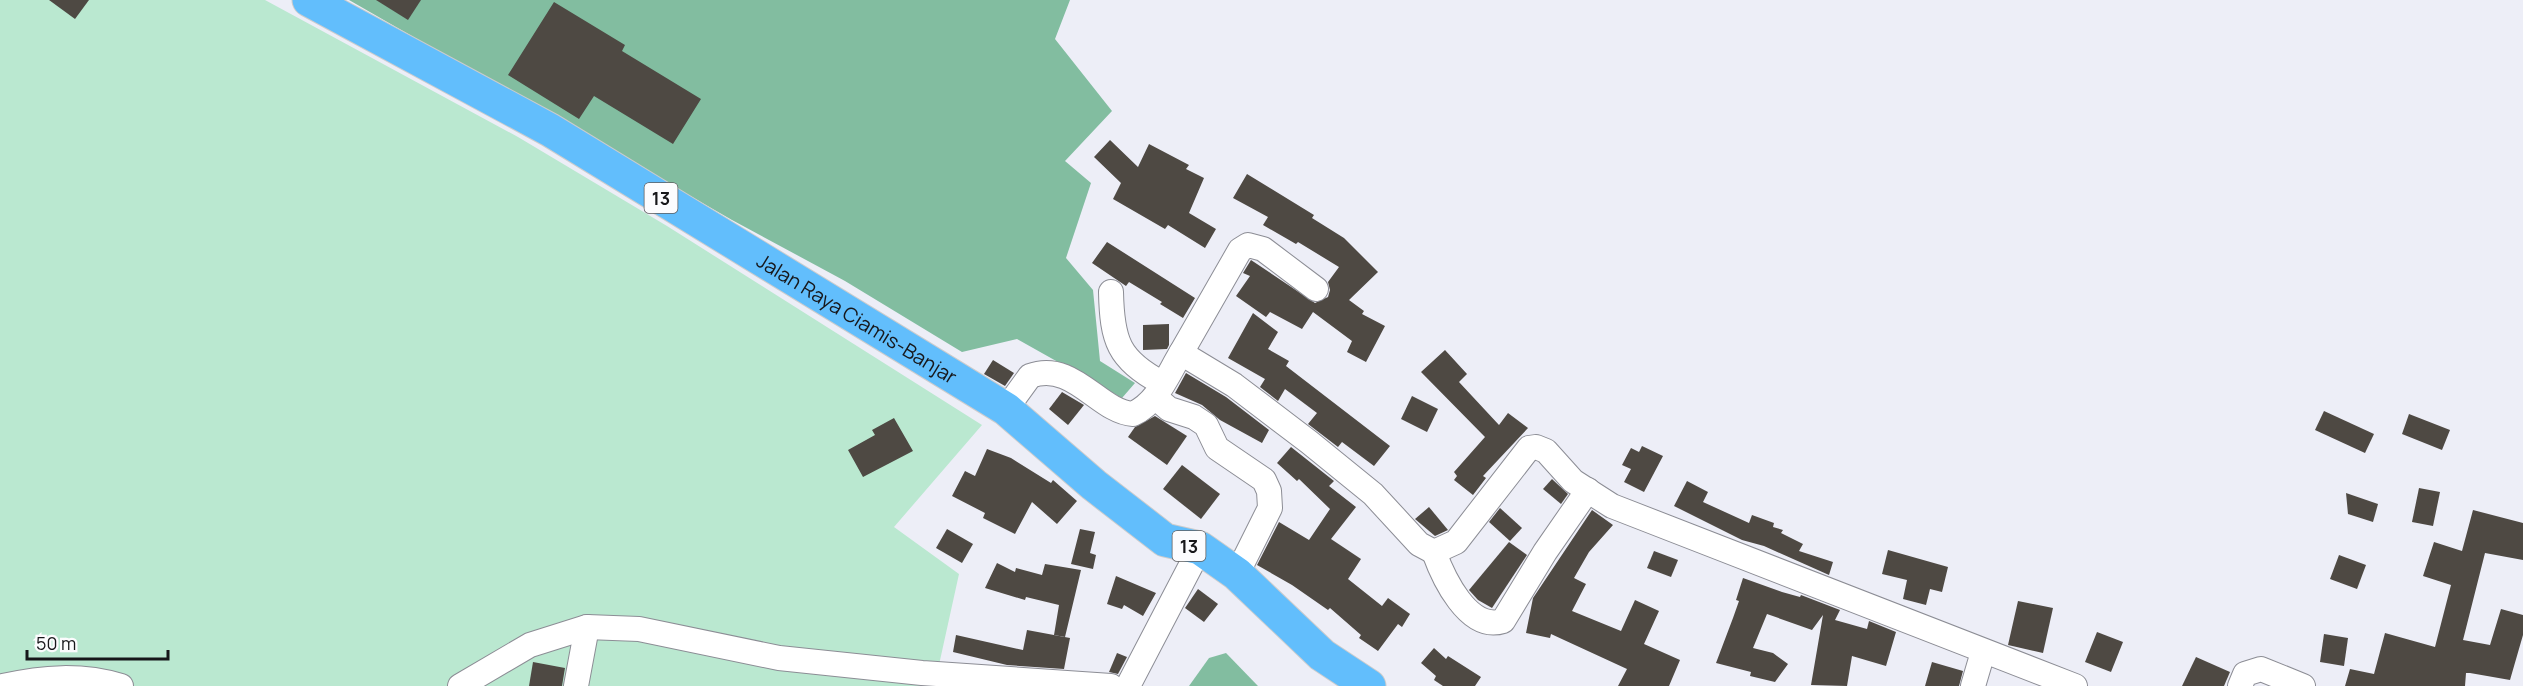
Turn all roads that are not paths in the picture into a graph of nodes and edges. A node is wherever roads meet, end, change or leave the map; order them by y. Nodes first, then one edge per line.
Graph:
1 (309, 0) edge
2 (1316, 289) dead end
3 (1111, 292) dead end
4 (1181, 353) junction
5 (1159, 391) junction
6 (1006, 409) junction
7 (1588, 490) junction
8 (1200, 548) junction
9 (1434, 552) junction
10 (1237, 574) junction
11 (587, 627) junction
12 (1983, 652) junction
13 (3, 686) edge
14 (121, 686) edge
15 (460, 686) edge
16 (576, 686) edge
17 (1111, 686) edge
18 (1128, 686) edge
19 (1369, 686) edge
20 (1972, 686) edge
21 (2075, 686) edge
22 (2240, 686) edge
23 (2302, 686) edge

1 - 6 highway, Jalan Raya Ciamis-Banjar / 13
2 - 4 street
3 - 5 street
4 - 5 street
4 - 9 street
5 - 6 street
5 - 10 street
6 - 8 highway, Jalan Raya Ciamis-Banjar / 13
7 - 9 street
7 - 9 street
7 - 12 street
8 - 10 highway, Jalan Raya Ciamis-Banjar / 13
8 - 18 street
10 - 19 highway, Jalan Raya Ciamis-Banjar / 13
11 - 15 street
11 - 16 street
11 - 17 street
12 - 20 street
12 - 21 street
13 - 14 street
22 - 23 street

